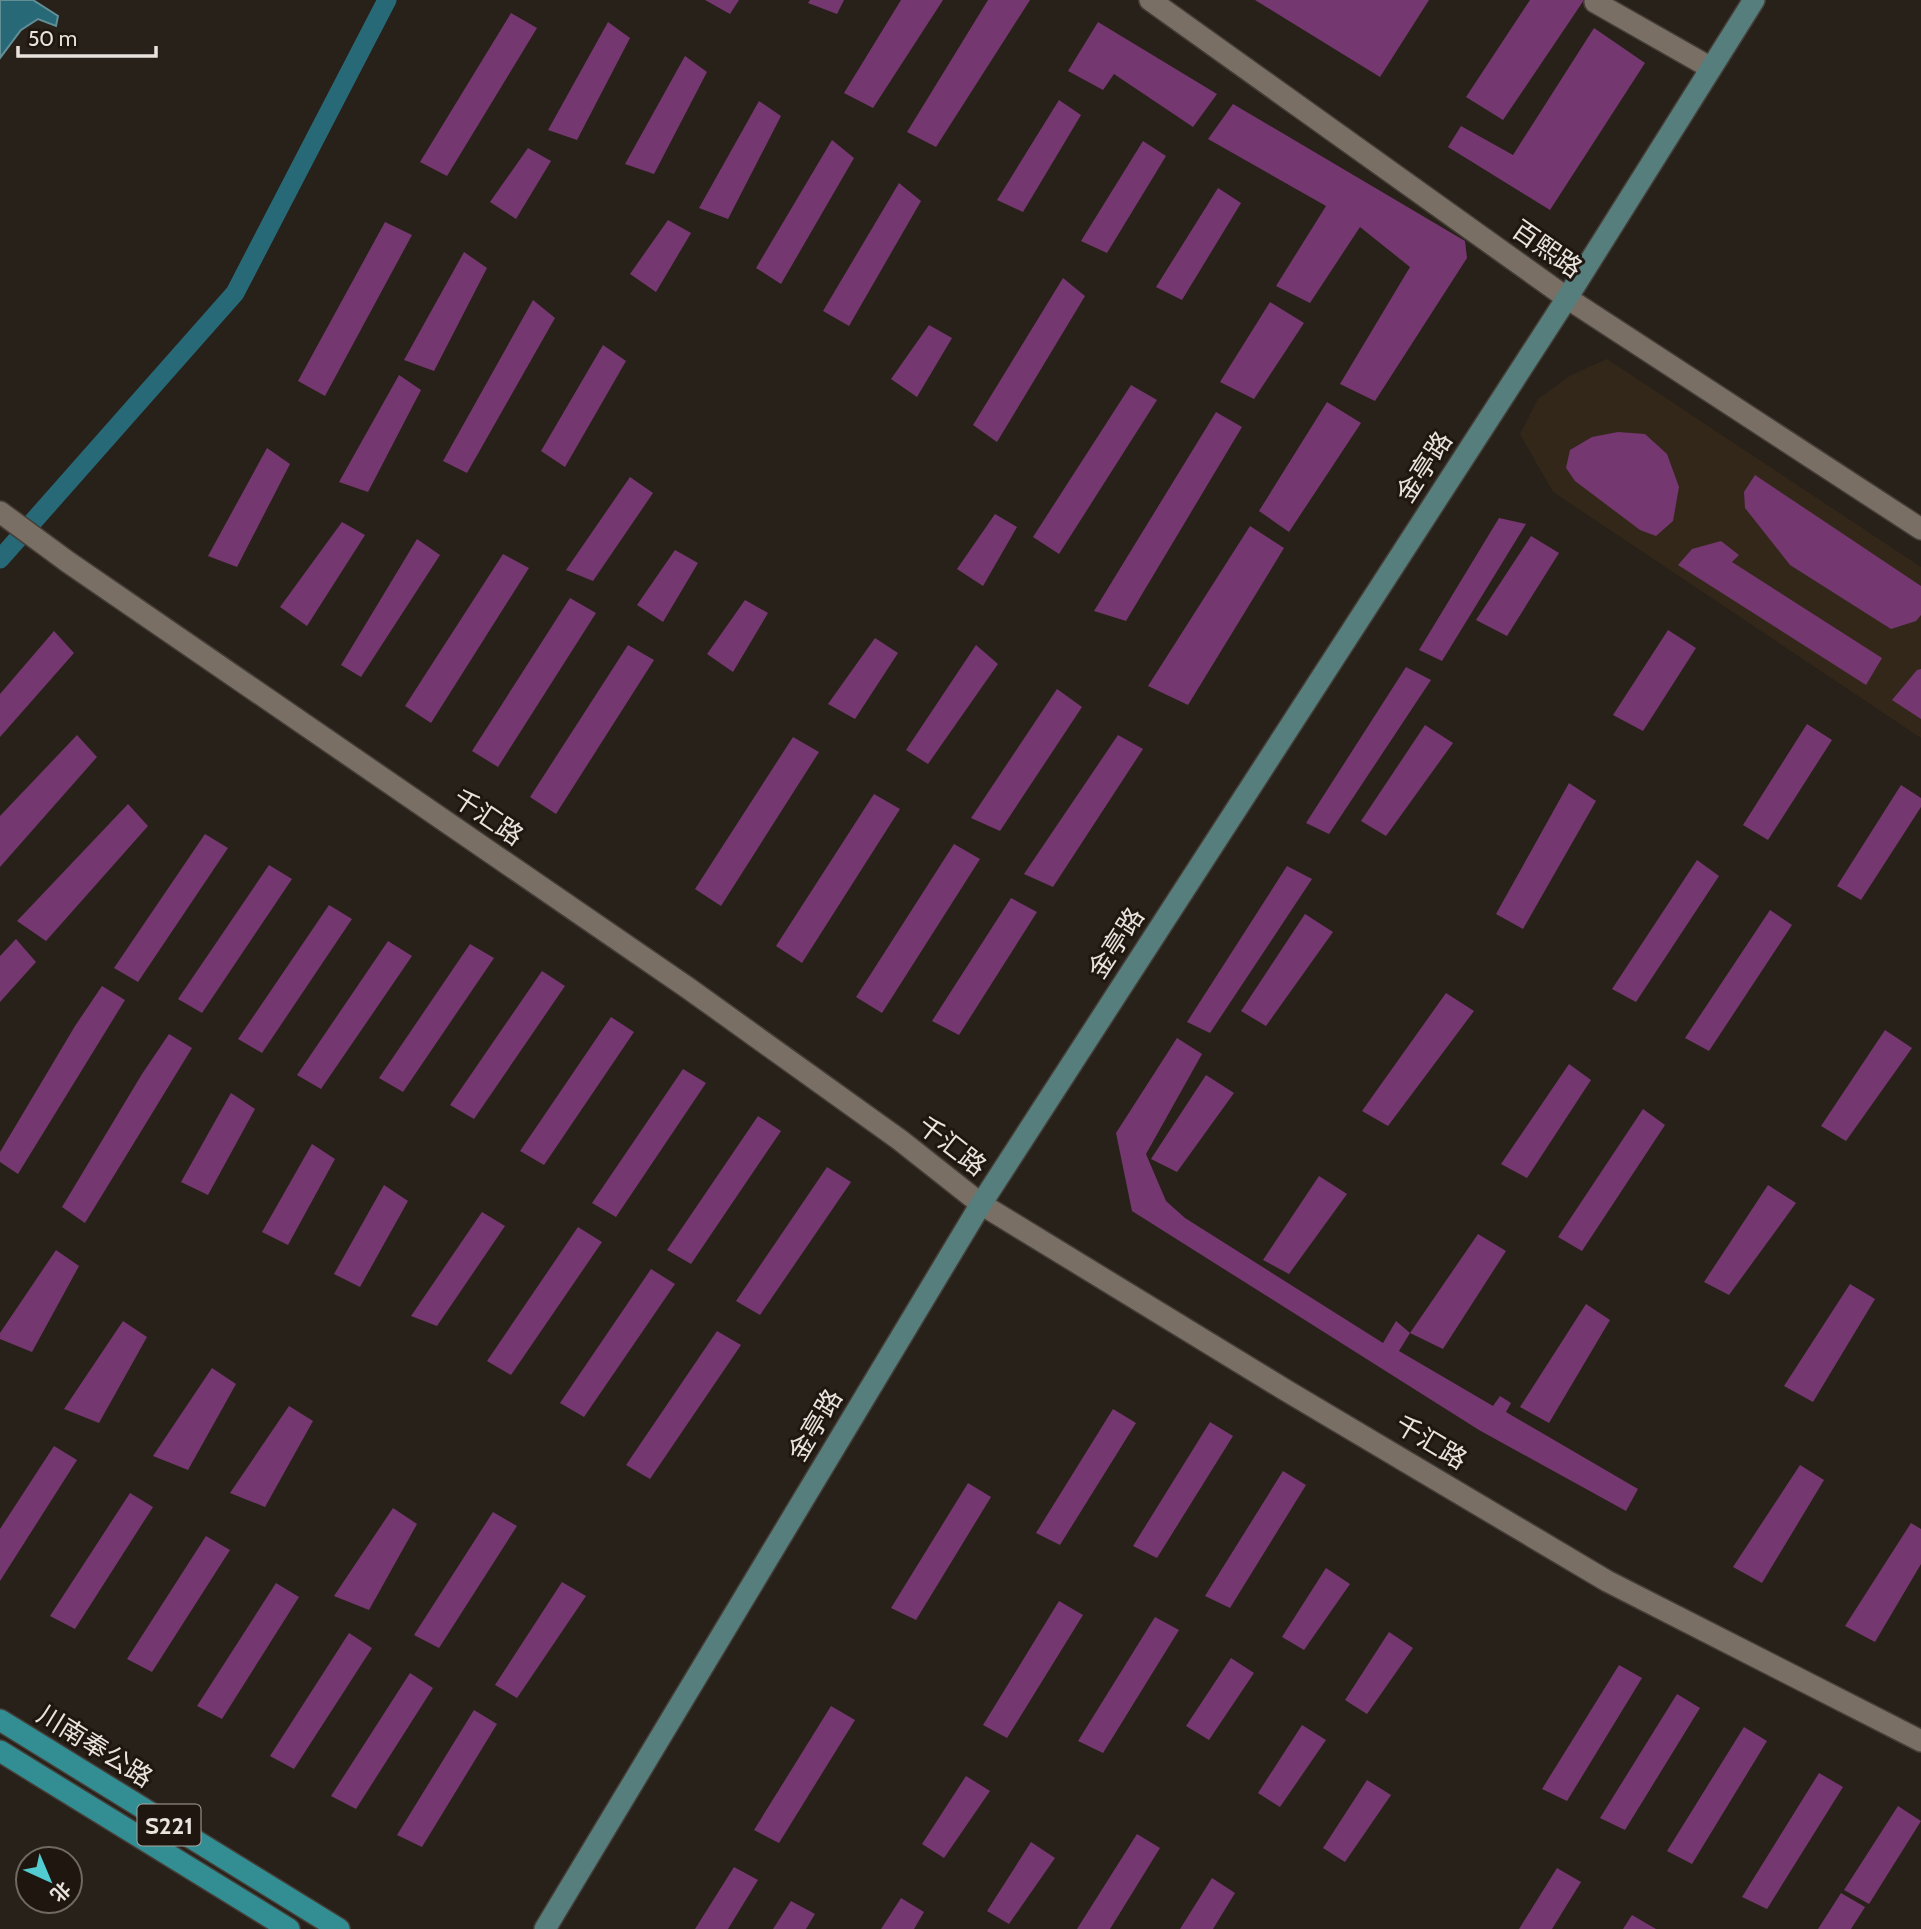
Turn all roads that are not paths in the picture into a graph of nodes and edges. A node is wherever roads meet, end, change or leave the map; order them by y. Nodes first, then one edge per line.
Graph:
1 (1150, 0) edge
2 (1597, 0) edge
3 (1754, 0) edge
4 (1711, 68) junction
5 (1567, 298) junction
6 (0, 512) edge
7 (1921, 529) edge
8 (981, 1204) junction
9 (0, 1720) edge
10 (1921, 1741) edge
11 (0, 1751) edge
12 (289, 1929) edge
13 (339, 1929) edge
14 (545, 1929) edge

1 - 5 street, 百熙路
2 - 4 street
3 - 4 main road, 金亭路
4 - 5 main road, 金亭路
5 - 7 street, 百熙路
5 - 8 main road, 金亭路
6 - 8 street, 千汇路
8 - 10 street, 千汇路
8 - 14 main road, 金亭路
9 - 13 main road, 川南奉公路 / S221
11 - 12 main road, 川南奉公路 / S221

